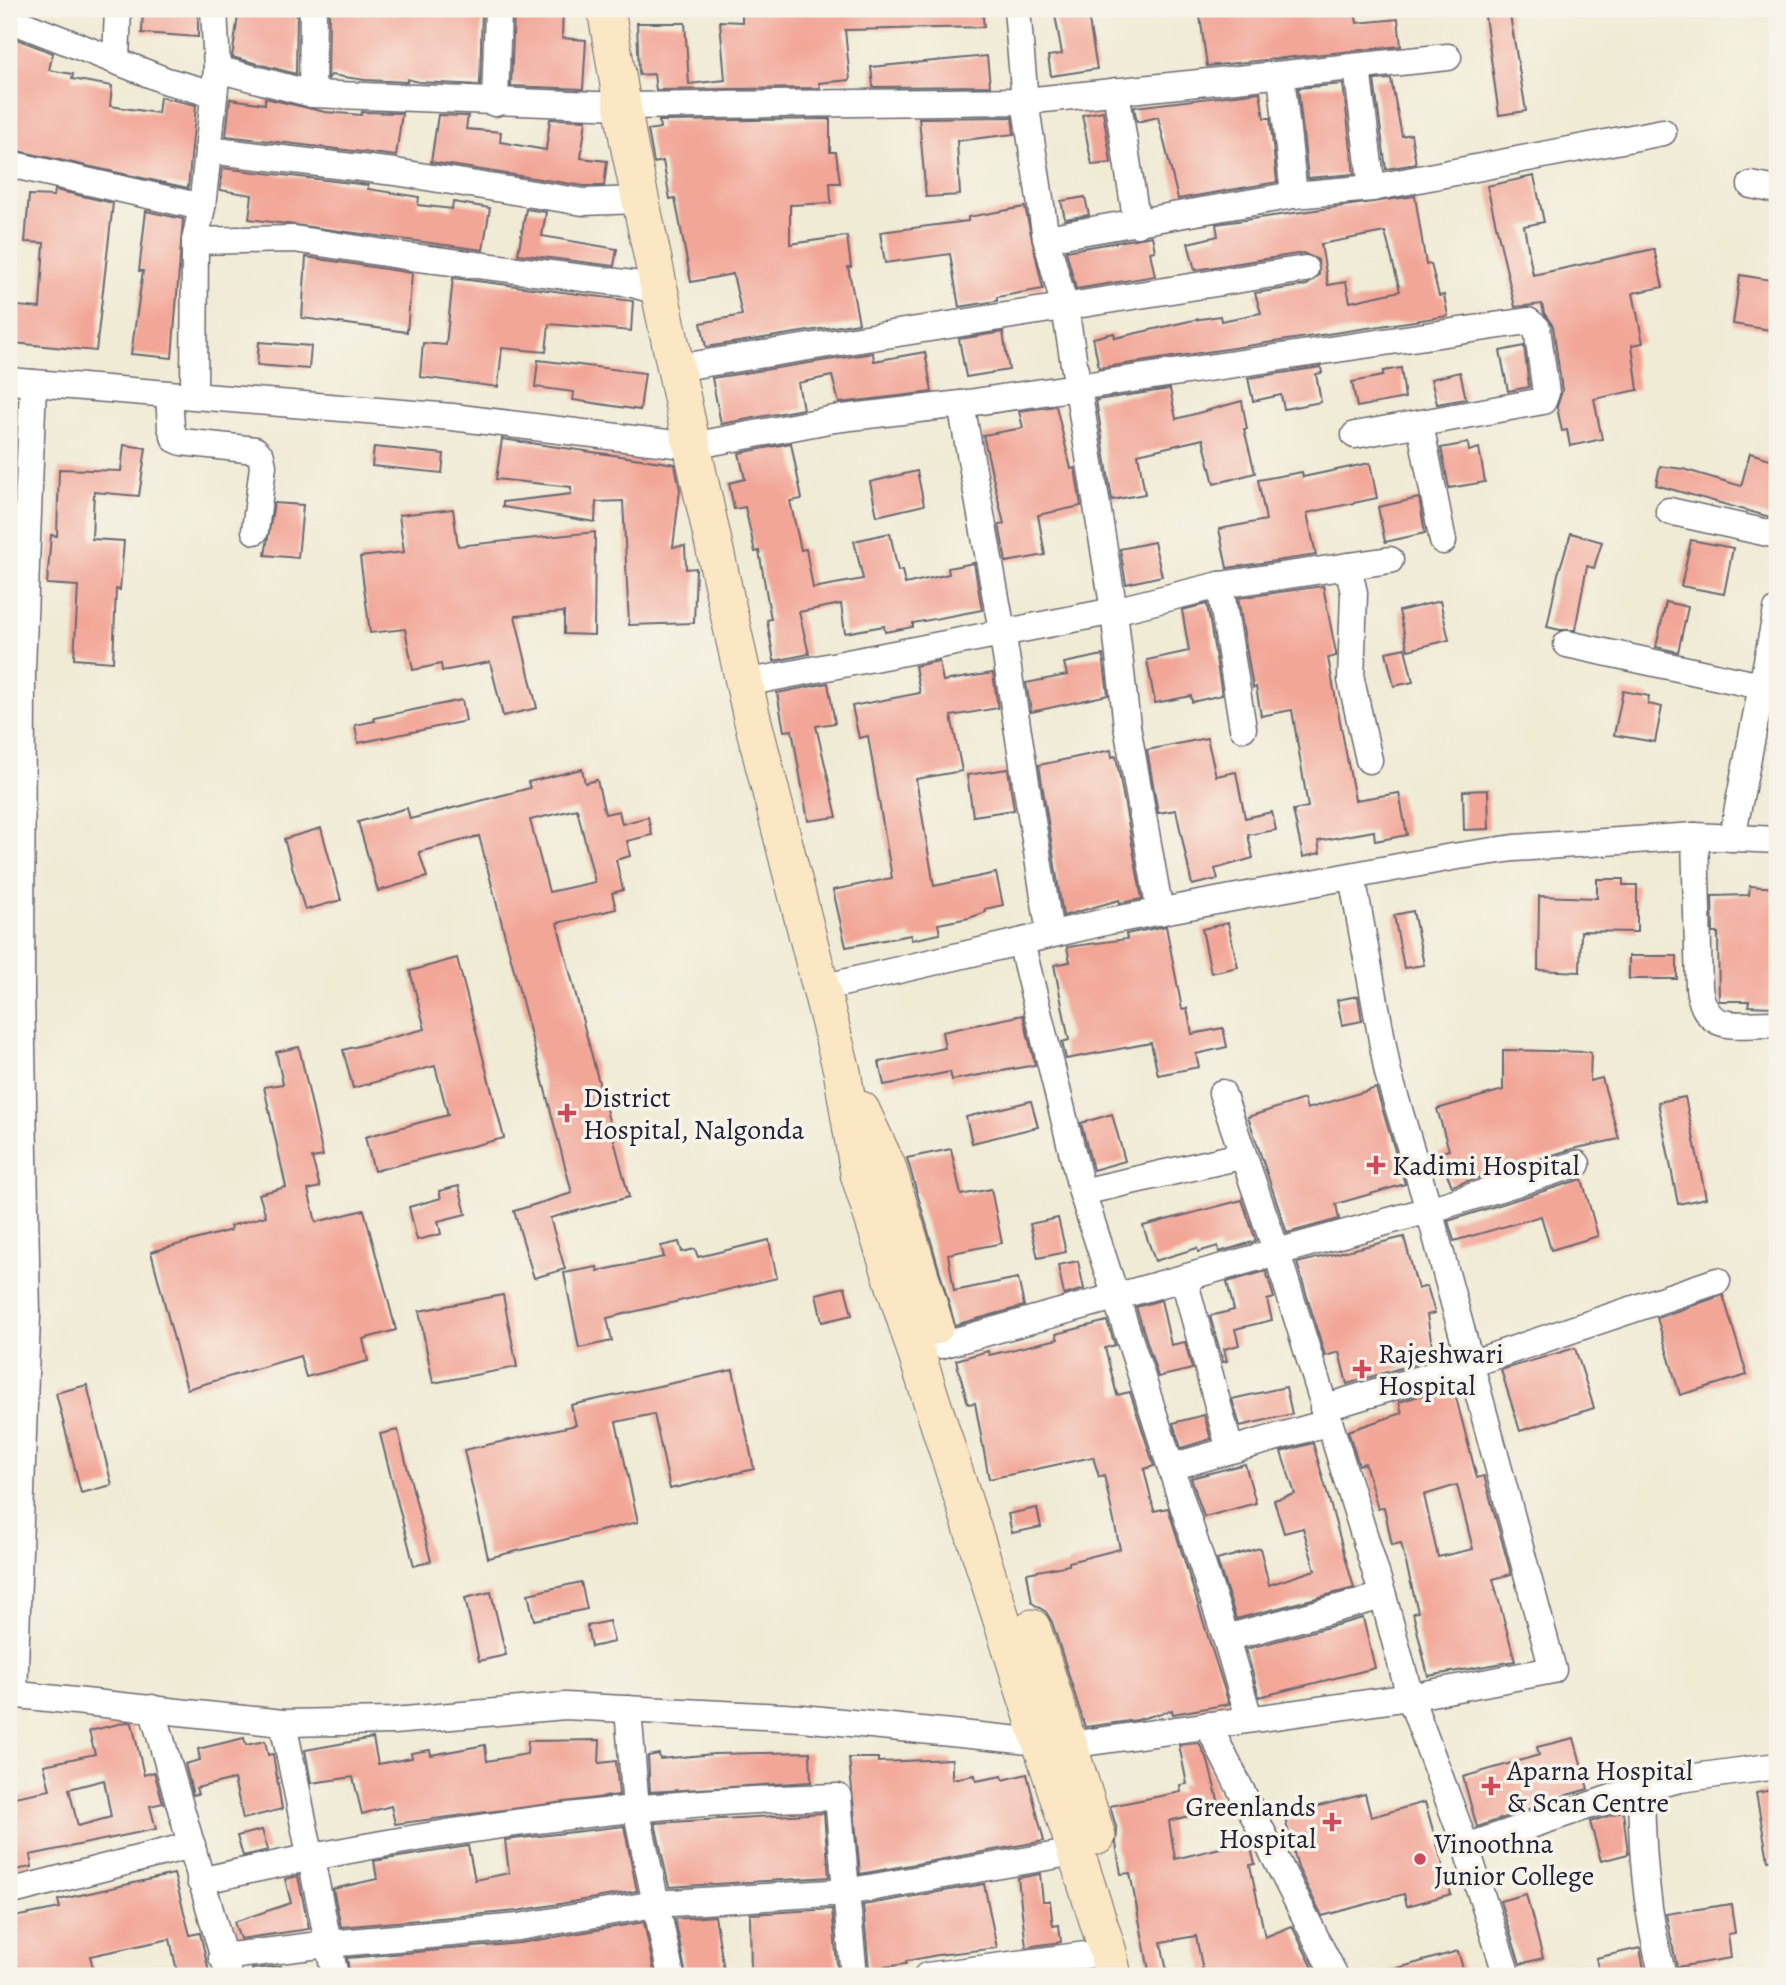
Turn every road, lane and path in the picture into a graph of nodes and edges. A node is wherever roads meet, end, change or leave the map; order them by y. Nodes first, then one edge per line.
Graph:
1 (118, 9) edge
2 (214, 9) edge
3 (313, 9) edge
4 (498, 9) edge
5 (606, 9) edge
6 (1017, 9) edge
7 (9, 19) edge
8 (1448, 57) dead end
9 (116, 59) junction
10 (1357, 68) junction
11 (1281, 75) junction
12 (216, 82) junction
13 (1116, 91) junction
14 (312, 94) junction
15 (1025, 101) junction
16 (495, 103) junction
17 (622, 106) junction
18 (1663, 132) dead end
19 (208, 150) junction
20 (9, 164) edge
21 (1751, 185) dead end
22 (1372, 188) junction
23 (1777, 190) edge
24 (1294, 195) junction
25 (640, 200) junction
26 (202, 206) junction
27 (1137, 224) junction
28 (1046, 238) junction
29 (195, 241) junction
30 (1304, 269) dead end
31 (660, 292) junction
32 (1065, 308) junction
33 (675, 368) junction
34 (21, 382) edge
35 (1079, 387) junction
36 (182, 395) junction
37 (961, 404) junction
38 (1420, 424) junction
39 (1355, 435) dead end
40 (692, 446) junction
41 (1669, 511) dead end
42 (255, 531) dead end
43 (1777, 535) edge
44 (1443, 541) dead end
45 (1390, 560) dead end
46 (1348, 566) junction
47 (1220, 585) junction
48 (1114, 611) junction
49 (1775, 626) edge
50 (1002, 631) junction
51 (1567, 644) dead end
52 (746, 683) junction
53 (1761, 686) junction
54 (1243, 728) dead end
55 (1369, 760) dead end
56 (1695, 836) junction
57 (1731, 838) junction
58 (1777, 839) edge
59 (1352, 876) junction
60 (1160, 912) junction
61 (1050, 934) junction
62 (1021, 942) junction
63 (821, 988) junction
64 (15, 992) edge
65 (1777, 1024) edge
66 (842, 1071) junction
67 (1222, 1093) dead end
68 (1241, 1156) junction
69 (1577, 1164) dead end
70 (1082, 1192) junction
71 (1429, 1210) junction
72 (1277, 1253) junction
73 (1184, 1279) junction
74 (1717, 1281) dead end
75 (1117, 1297) junction
76 (18, 1316) edge
77 (941, 1345) junction
78 (1470, 1364) junction
79 (1325, 1416) junction
80 (15, 1434) edge
81 (1230, 1450) junction
82 (1171, 1467) junction
83 (13, 1543) edge
84 (1383, 1596) junction
85 (1226, 1638) junction
86 (11, 1694) edge
87 (1410, 1696) junction
88 (152, 1708) junction
89 (628, 1709) junction
90 (1248, 1718) junction
91 (283, 1723) junction
92 (1208, 1725) junction
93 (1055, 1743) junction
94 (1777, 1766) edge
95 (1641, 1788) junction
96 (636, 1808) junction
97 (192, 1845) junction
98 (1466, 1847) junction
99 (1075, 1852) junction
100 (309, 1856) junction
101 (201, 1881) junction
102 (9, 1892) edge
103 (846, 1892) junction
104 (655, 1904) junction
105 (328, 1944) junction
106 (226, 1967) edge
107 (1118, 1968) edge
108 (335, 1976) edge
109 (671, 1976) edge
110 (854, 1976) edge
111 (927, 1976) edge
112 (1335, 1976) edge
113 (1507, 1976) edge
114 (1663, 1976) edge

1 - 9 street
2 - 12 street
3 - 14 street
4 - 16 street
5 - 17 street
6 - 15 street
7 - 9 street
8 - 10 street
9 - 12 street
10 - 11 street
10 - 22 street
11 - 13 street
11 - 24 street
12 - 14 street
12 - 19 street
13 - 15 street
13 - 27 street
14 - 16 street
15 - 17 street
15 - 28 street
16 - 17 street
17 - 25 street
18 - 22 street
19 - 25 street
19 - 26 street
20 - 26 street
21 - 23 street
22 - 24 street
24 - 27 street
25 - 31 street
26 - 29 street
27 - 28 street
28 - 32 street
29 - 31 street
29 - 36 street
30 - 32 street
31 - 33 street
32 - 33 street
32 - 35 street
33 - 40 street
34 - 36 street
34 - 64 street
35 - 37 street
35 - 38 street
35 - 48 street
36 - 40 street
36 - 42 street
37 - 40 street
37 - 50 street
38 - 39 street
38 - 44 street
40 - 52 street
41 - 43 street
45 - 46 street
46 - 47 street
46 - 55 street
47 - 48 street
47 - 54 street
48 - 50 street
48 - 60 street
49 - 53 street
50 - 52 street
50 - 61 street
51 - 53 street
52 - 63 street
53 - 57 street
56 - 57 street
56 - 59 street
56 - 65 street
57 - 58 street
59 - 60 street
59 - 71 street
60 - 61 street
61 - 62 street
62 - 63 street
62 - 70 street
63 - 66 street
64 - 76 street
66 - 77 street
66 - 93 street
67 - 68 street
68 - 70 street
68 - 72 street
69 - 71 street
70 - 75 street
71 - 72 street
71 - 78 street
72 - 73 street
72 - 79 street
73 - 75 street
73 - 81 street
74 - 78 street
75 - 77 street
75 - 82 street
76 - 80 street
77 - 93 street
78 - 79 street
78 - 87 street
79 - 81 street
79 - 84 street
80 - 83 street
81 - 82 street
82 - 85 street
83 - 86 street
84 - 85 street
84 - 87 street
85 - 90 street
86 - 88 street
87 - 90 street
87 - 98 street
88 - 91 street
88 - 97 street
89 - 91 street
89 - 93 street
89 - 96 street
90 - 92 street
91 - 100 street
92 - 93 street
92 - 112 street
93 - 99 street
93 - 107 street
94 - 95 street
95 - 98 street
95 - 114 street
96 - 100 street
96 - 103 street
96 - 104 street
97 - 101 street
97 - 102 street
98 - 113 street
99 - 103 street
99 - 107 street
100 - 101 street
100 - 105 street
101 - 106 street
103 - 104 street
103 - 110 street
104 - 105 street
104 - 109 street
105 - 106 street
105 - 108 street
107 - 111 street

